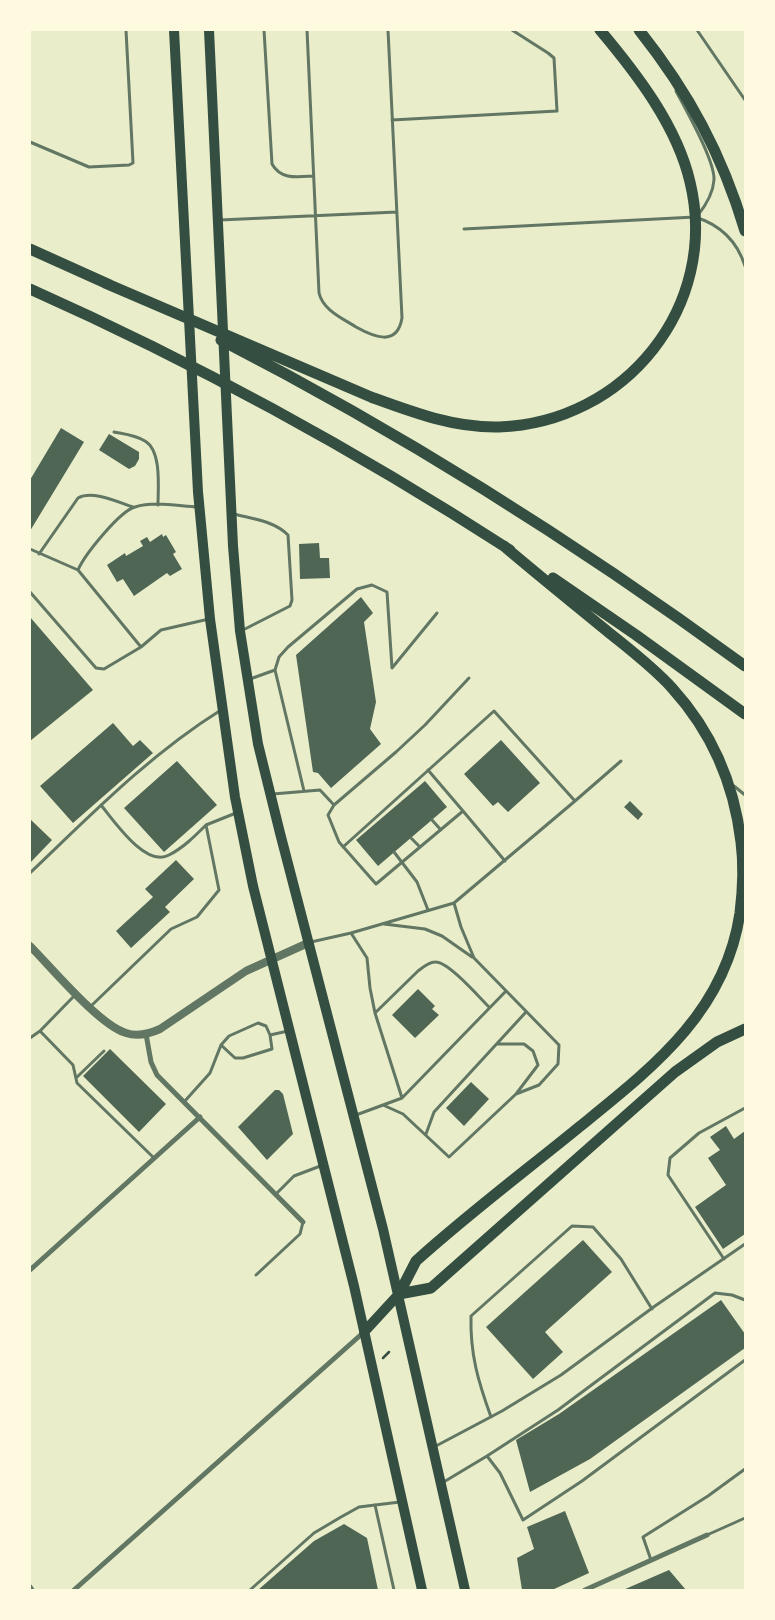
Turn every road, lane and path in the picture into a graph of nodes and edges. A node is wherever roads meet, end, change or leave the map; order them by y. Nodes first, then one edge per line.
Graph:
1 (126, 30) edge
2 (174, 30) edge
3 (209, 30) edge
4 (264, 30) edge
5 (307, 30) edge
6 (388, 30) edge
7 (512, 30) edge
8 (600, 30) edge
9 (639, 30) edge
10 (697, 30) edge
11 (671, 82) dead end
12 (675, 90) dead end
13 (745, 100) edge
14 (392, 120) junction
15 (30, 142) edge
16 (313, 176) junction
17 (397, 212) junction
18 (315, 216) junction
19 (696, 217) junction
20 (218, 220) junction
21 (464, 229) dead end
22 (745, 231) edge
23 (30, 249) edge
24 (745, 266) edge
25 (105, 283) junction
26 (30, 289) edge
27 (114, 432) dead end
28 (158, 505) junction
29 (134, 507) junction
30 (200, 507) junction
31 (232, 514) junction
32 (504, 546) junction
33 (30, 549) edge
34 (39, 554) junction
35 (78, 570) junction
36 (30, 592) edge
37 (437, 613) dead end
38 (210, 619) junction
39 (240, 632) junction
40 (141, 647) junction
41 (745, 666) edge
42 (275, 670) junction
43 (469, 678) dead end
44 (247, 680) junction
45 (221, 709) junction
46 (745, 714) edge
47 (621, 761) dead end
48 (428, 770) junction
49 (729, 782) junction
50 (406, 790) junction
51 (304, 792) junction
52 (270, 794) junction
53 (409, 794) dead end
54 (745, 795) edge
55 (575, 801) junction
56 (101, 805) junction
57 (334, 805) junction
58 (463, 811) junction
59 (238, 812) junction
60 (432, 820) dead end
61 (206, 826) junction
62 (441, 830) junction
63 (412, 838) dead end
64 (343, 847) junction
65 (420, 847) junction
66 (394, 852) dead end
67 (505, 860) junction
68 (402, 862) junction
69 (30, 873) edge
70 (454, 903) junction
71 (428, 910) junction
72 (381, 924) junction
73 (351, 933) junction
74 (308, 943) junction
75 (30, 946) edge
76 (271, 958) junction
77 (474, 958) junction
78 (506, 990) junction
79 (77, 994) junction
80 (489, 1006) junction
81 (90, 1007) junction
82 (526, 1012) junction
83 (375, 1013) junction
84 (745, 1029) edge
85 (289, 1030) junction
86 (40, 1031) junction
87 (146, 1034) junction
88 (270, 1035) junction
89 (30, 1038) edge
90 (221, 1044) junction
91 (498, 1044) junction
92 (104, 1051) dead end
93 (76, 1078) junction
94 (516, 1094) junction
95 (402, 1098) junction
96 (184, 1102) junction
97 (383, 1105) junction
98 (745, 1108) edge
99 (353, 1116) junction
100 (200, 1117) junction
101 (426, 1134) junction
102 (155, 1158) junction
103 (323, 1164) junction
104 (276, 1194) junction
105 (303, 1222) joint
106 (745, 1244) edge
107 (724, 1259) junction
108 (30, 1270) edge
109 (256, 1275) dead end
110 (398, 1294) junction
111 (745, 1300) edge
112 (652, 1308) junction
113 (364, 1332) junction
114 (389, 1352) dead end
115 (383, 1358) dead end
116 (745, 1360) edge
117 (491, 1417) junction
118 (433, 1447) junction
119 (487, 1456) junction
120 (745, 1469) edge
121 (441, 1484) junction
122 (402, 1502) junction
123 (375, 1505) junction
124 (745, 1518) edge
125 (707, 1536) joint
126 (651, 1560) junction
127 (74, 1590) edge
128 (250, 1590) edge
129 (394, 1590) edge
130 (422, 1590) edge
131 (465, 1590) edge
132 (585, 1590) edge

1 - 15 lane
2 - 30 main road
3 - 20 main road
4 - 16 lane
5 - 16 lane
6 - 14 lane
7 - 14 lane
8 - 19 highway
9 - 11 lane
9 - 22 highway
10 - 13 lane
12 - 19 lane
14 - 17 lane
16 - 18 lane
17 - 18 lane
17 - 18 lane
18 - 20 lane
19 - 21 lane
19 - 24 lane
19 - 25 highway
20 - 31 main road
23 - 25 highway
25 - 41 highway
26 - 32 highway
27 - 28 lane
28 - 29 lane
28 - 30 lane
29 - 34 lane
29 - 35 lane
30 - 38 main road
31 - 39 main road
31 - 39 lane
32 - 46 highway
32 - 49 highway
33 - 34 lane
34 - 35 lane
35 - 40 lane
36 - 40 lane
37 - 42 lane
38 - 40 lane
38 - 45 main road
39 - 44 main road
42 - 44 lane
42 - 51 lane
43 - 57 lane
44 - 52 main road
45 - 56 lane
45 - 59 main road
47 - 55 lane
48 - 50 lane
48 - 55 lane
48 - 58 lane
49 - 54 lane
49 - 110 highway
50 - 53 lane
50 - 64 lane
51 - 52 lane
51 - 57 lane
52 - 74 main road
55 - 67 lane
56 - 61 lane
56 - 69 lane
57 - 64 lane
58 - 62 lane
58 - 67 lane
59 - 61 lane
59 - 76 main road
60 - 62 lane
61 - 81 lane
62 - 65 lane
63 - 65 lane
64 - 68 lane
65 - 68 lane
66 - 68 lane
67 - 70 lane
68 - 71 lane
70 - 71 lane
70 - 77 lane
71 - 72 lane
72 - 73 lane
72 - 77 lane
73 - 74 lane
73 - 83 lane
74 - 76 street
74 - 99 main road
75 - 79 street
76 - 85 main road
76 - 87 street
77 - 78 lane
78 - 80 lane
78 - 82 lane
79 - 81 street
79 - 86 lane
80 - 83 lane
80 - 95 lane
81 - 87 street
82 - 91 lane
82 - 94 lane
83 - 95 lane
84 - 110 highway
85 - 88 lane
85 - 103 main road
86 - 89 lane
86 - 93 lane
87 - 96 street
88 - 90 lane
88 - 90 lane
90 - 96 lane
91 - 94 lane
91 - 101 lane
92 - 93 lane
93 - 102 lane
94 - 101 lane
95 - 97 lane
96 - 100 street
97 - 99 lane
97 - 101 lane
98 - 107 lane
99 - 110 main road
100 - 102 street
100 - 104 street
102 - 108 street
103 - 104 lane
103 - 113 main road
104 - 105 street
105 - 109 lane
106 - 107 lane
107 - 112 lane
110 - 113 main road
110 - 118 main road
111 - 119 lane
112 - 117 lane
112 - 117 lane
113 - 122 main road
113 - 127 street
114 - 115 path
116 - 119 lane
117 - 118 lane
118 - 121 main road
119 - 121 lane
120 - 126 lane
121 - 131 main road
122 - 123 lane
122 - 130 main road
123 - 128 lane
123 - 129 lane
124 - 125 lane
125 - 126 street
126 - 132 street

